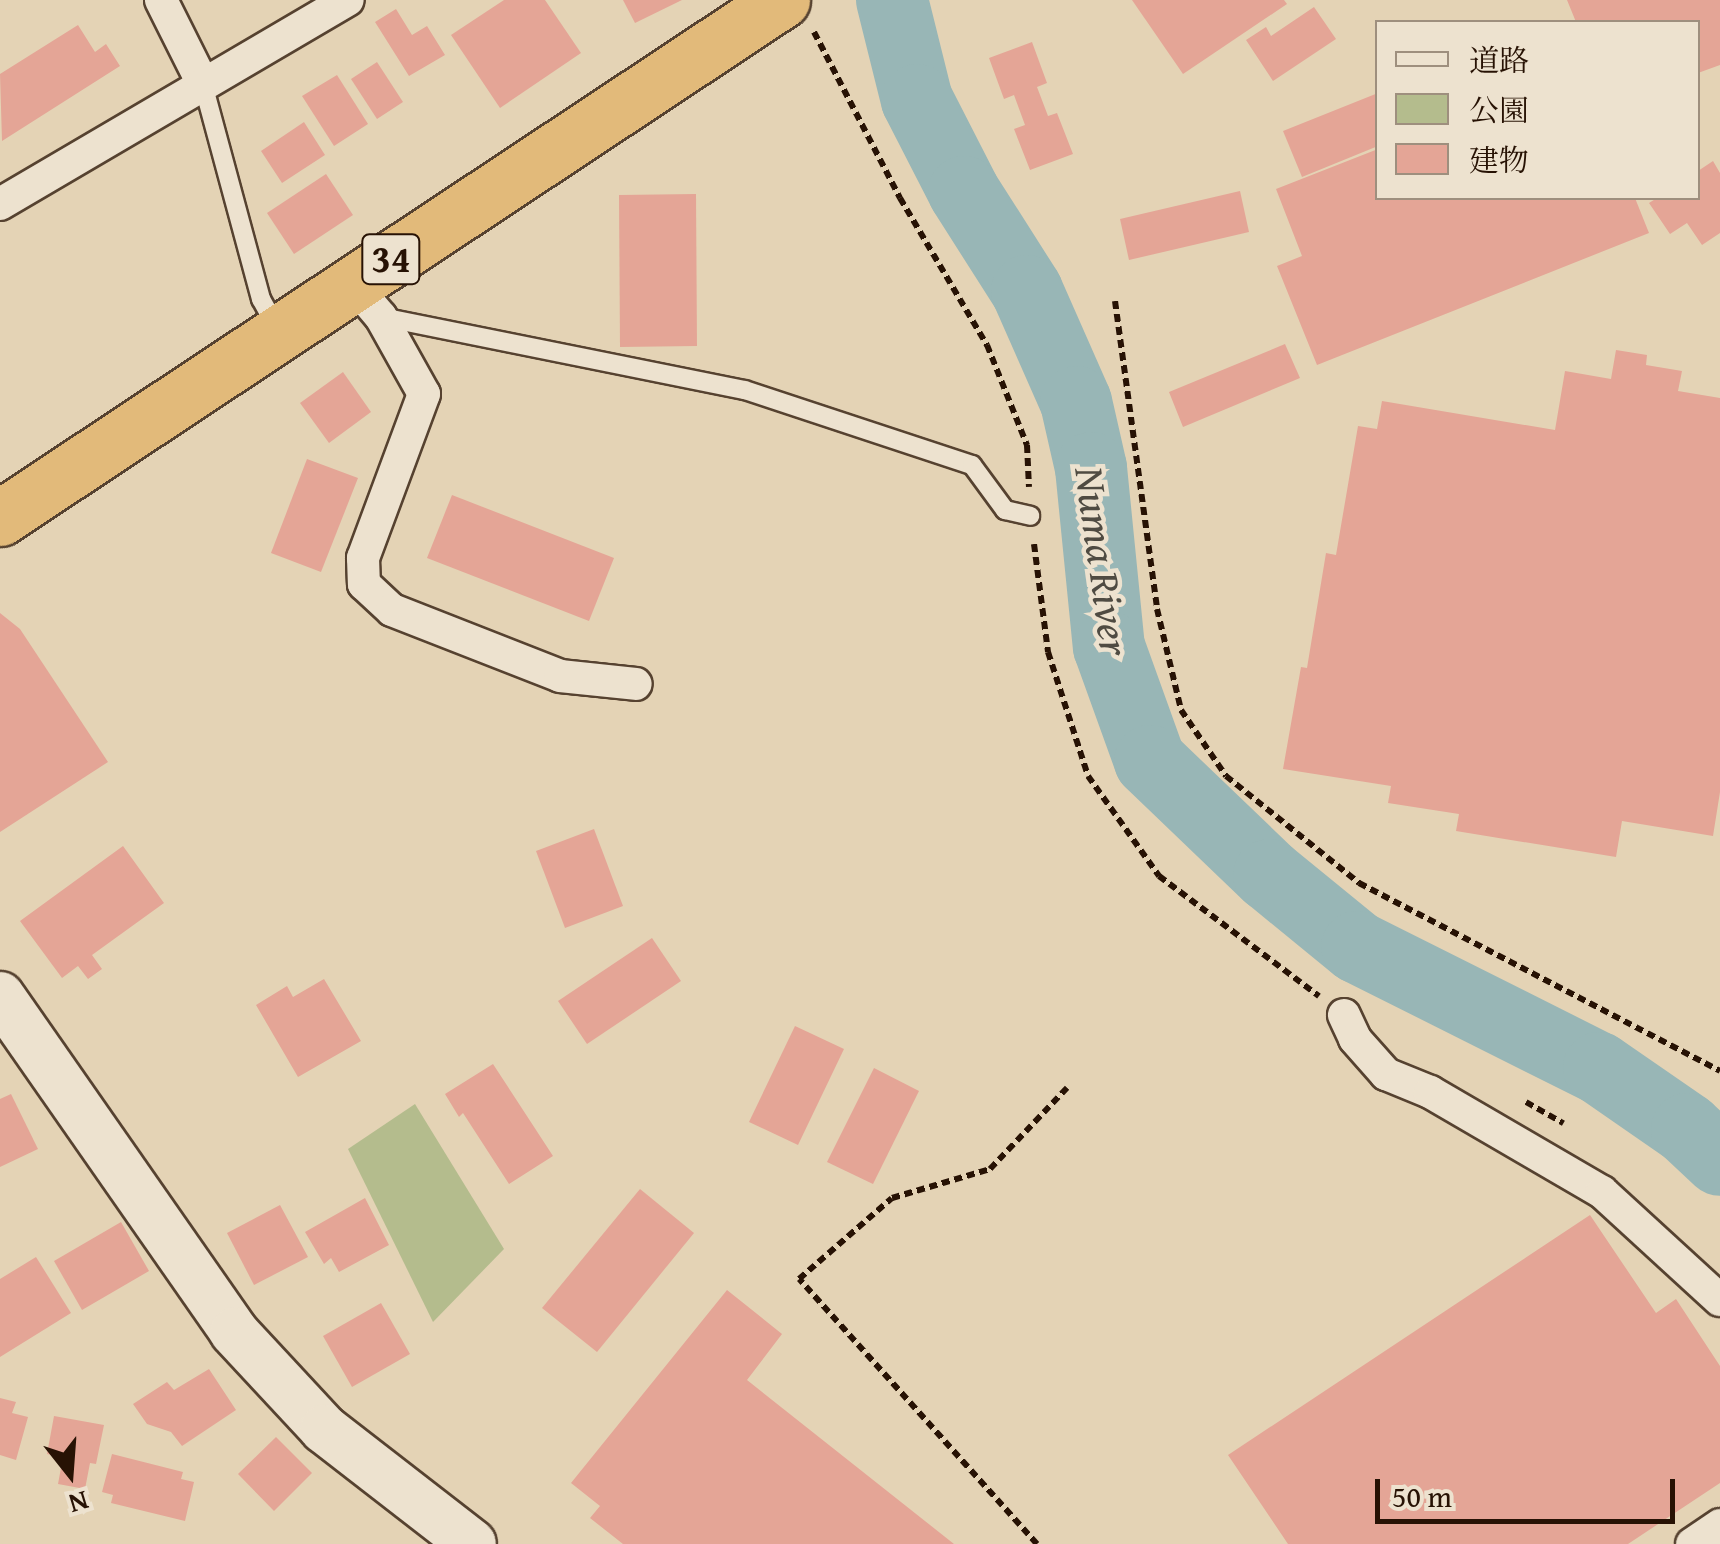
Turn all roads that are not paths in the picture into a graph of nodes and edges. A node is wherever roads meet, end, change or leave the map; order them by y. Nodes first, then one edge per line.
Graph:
1 (161, 0) edge
2 (348, 0) edge
3 (797, 14) edge
4 (203, 84) junction
5 (0, 204) edge
6 (367, 300) junction
7 (280, 333) junction
8 (1030, 516) road end
9 (0, 518) edge
10 (636, 684) dead end
11 (0, 996) edge
12 (1344, 1014) road end
13 (1720, 1300) edge
14 (1720, 1525) edge
15 (472, 1544) edge
16 (1692, 1544) edge

1 - 4 street
2 - 4 street
3 - 6 highway, 34
4 - 5 street
4 - 7 lane
6 - 7 highway, 34
6 - 8 lane
6 - 10 street
7 - 9 highway, 34
11 - 15 street
12 - 13 street
14 - 16 street

